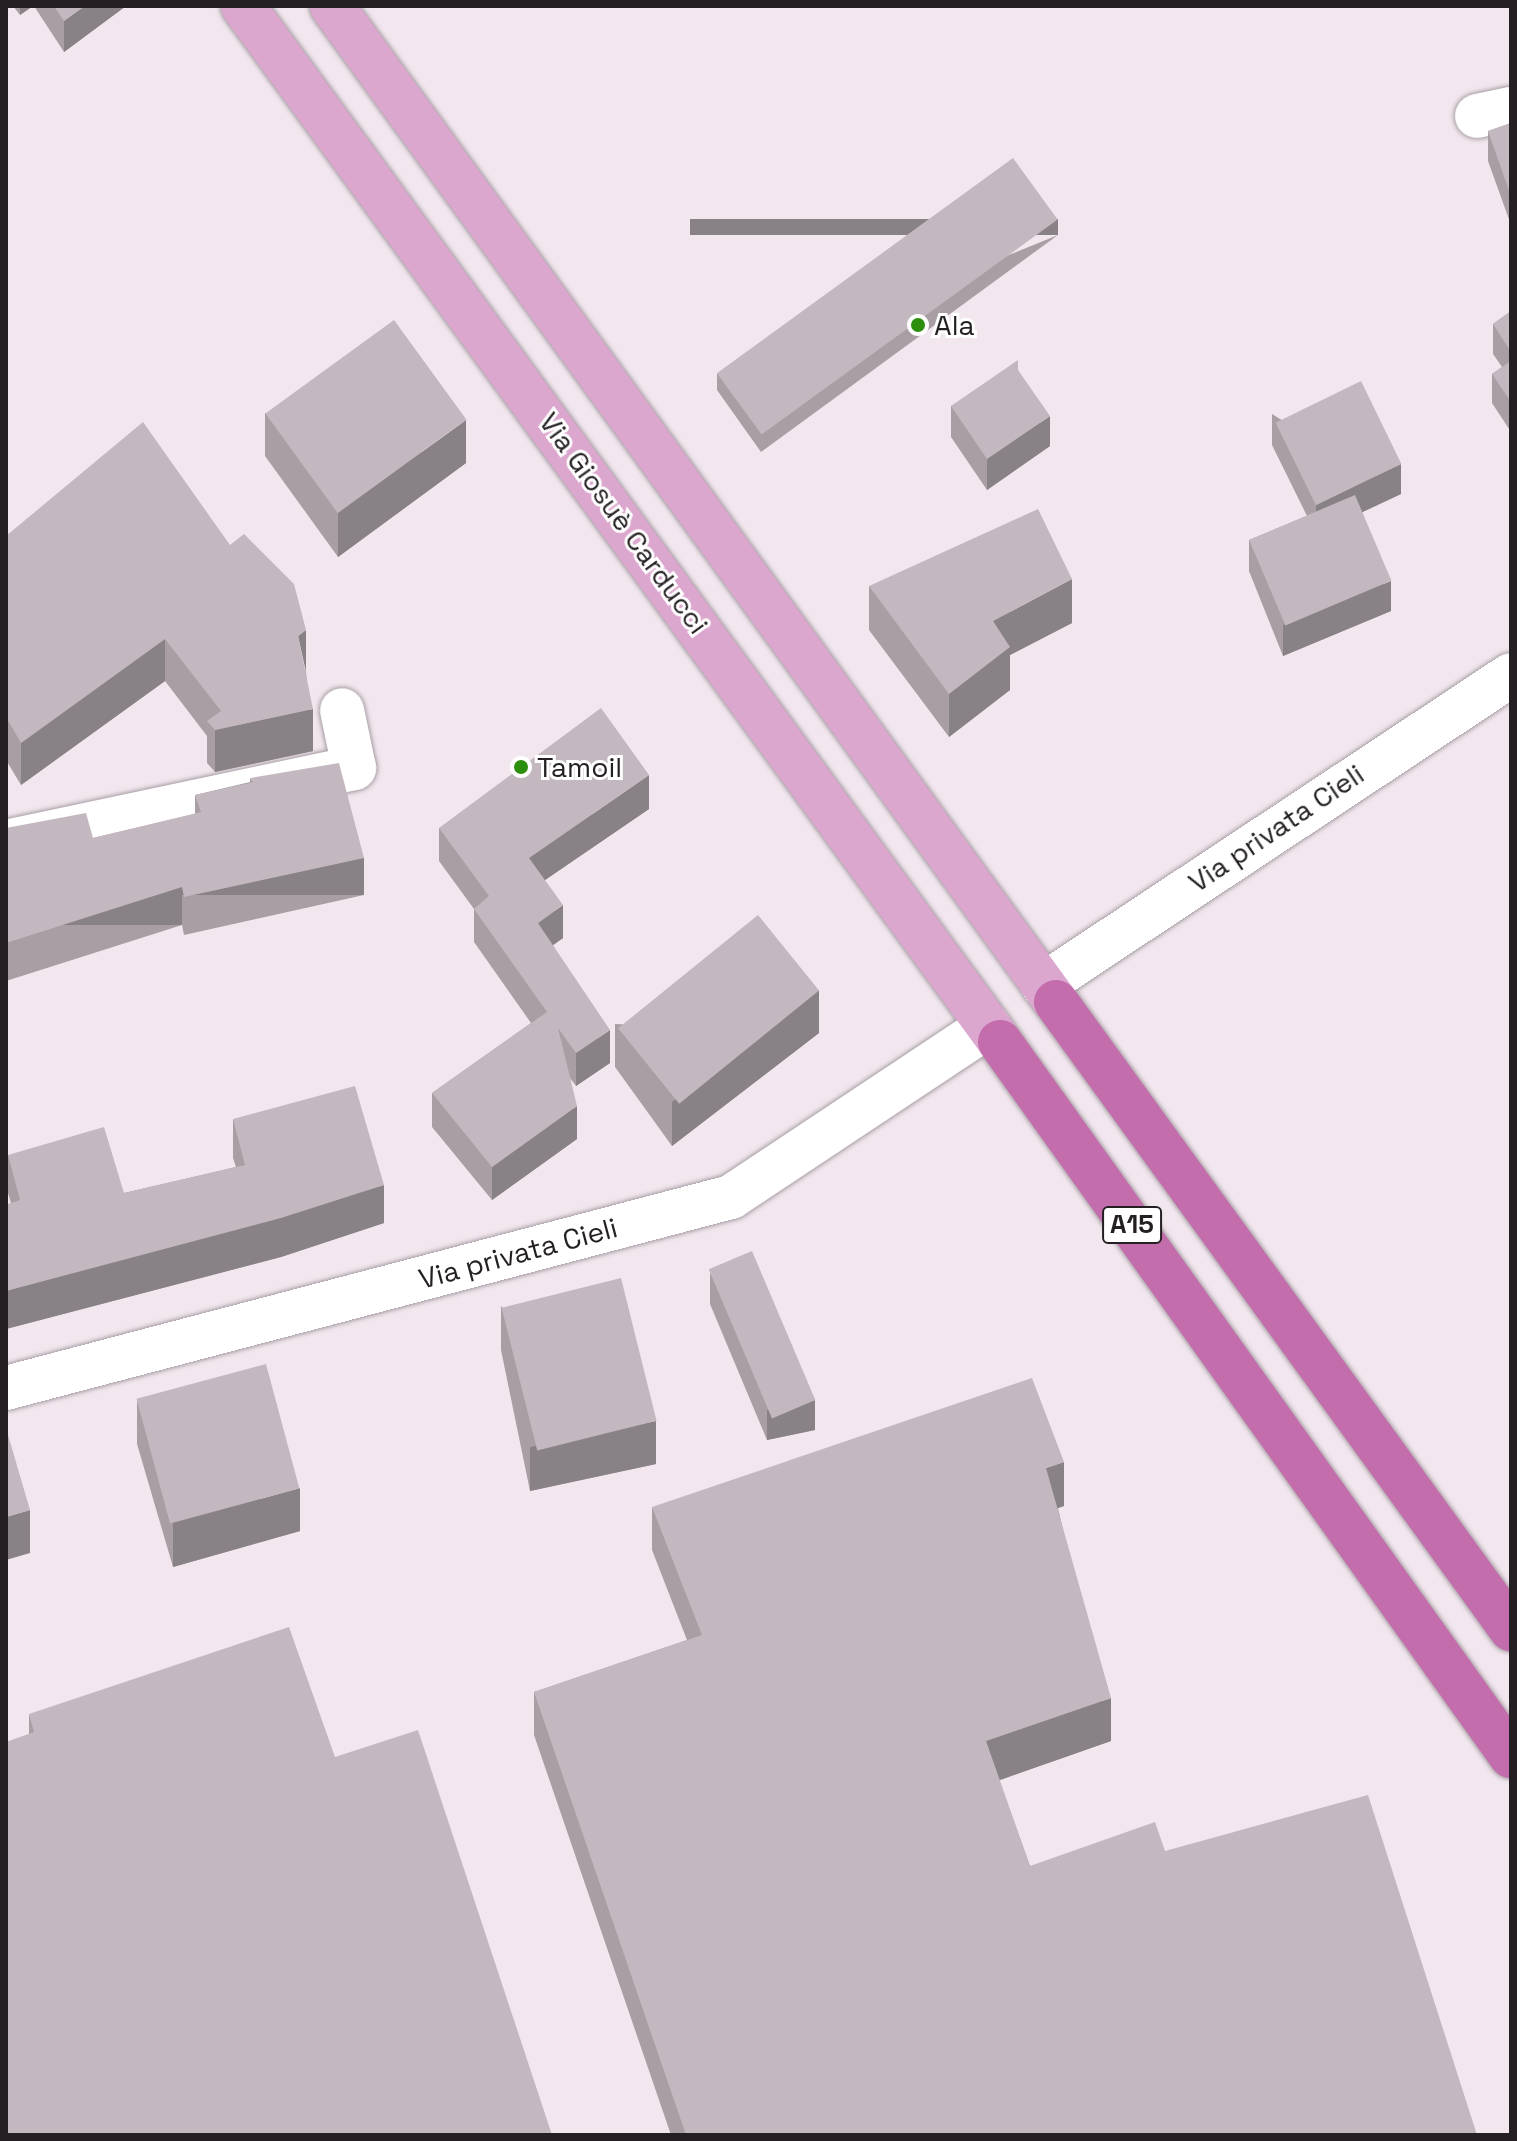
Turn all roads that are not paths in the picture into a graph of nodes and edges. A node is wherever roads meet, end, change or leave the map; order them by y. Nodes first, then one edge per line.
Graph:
1 (243, 6) edge
2 (332, 6) edge
3 (1511, 675) edge
4 (342, 710) dead end
5 (6, 842) edge
6 (1049, 993) junction
7 (994, 1034) junction
8 (6, 1388) edge
9 (1511, 1629) edge
10 (1511, 1756) edge

1 - 7 main road, Via Giosuè Carducci
2 - 6 main road
3 - 6 street, Via privata Cieli
4 - 5 street
6 - 9 highway, A15
7 - 8 street, Via privata Cieli
7 - 10 highway, A15

